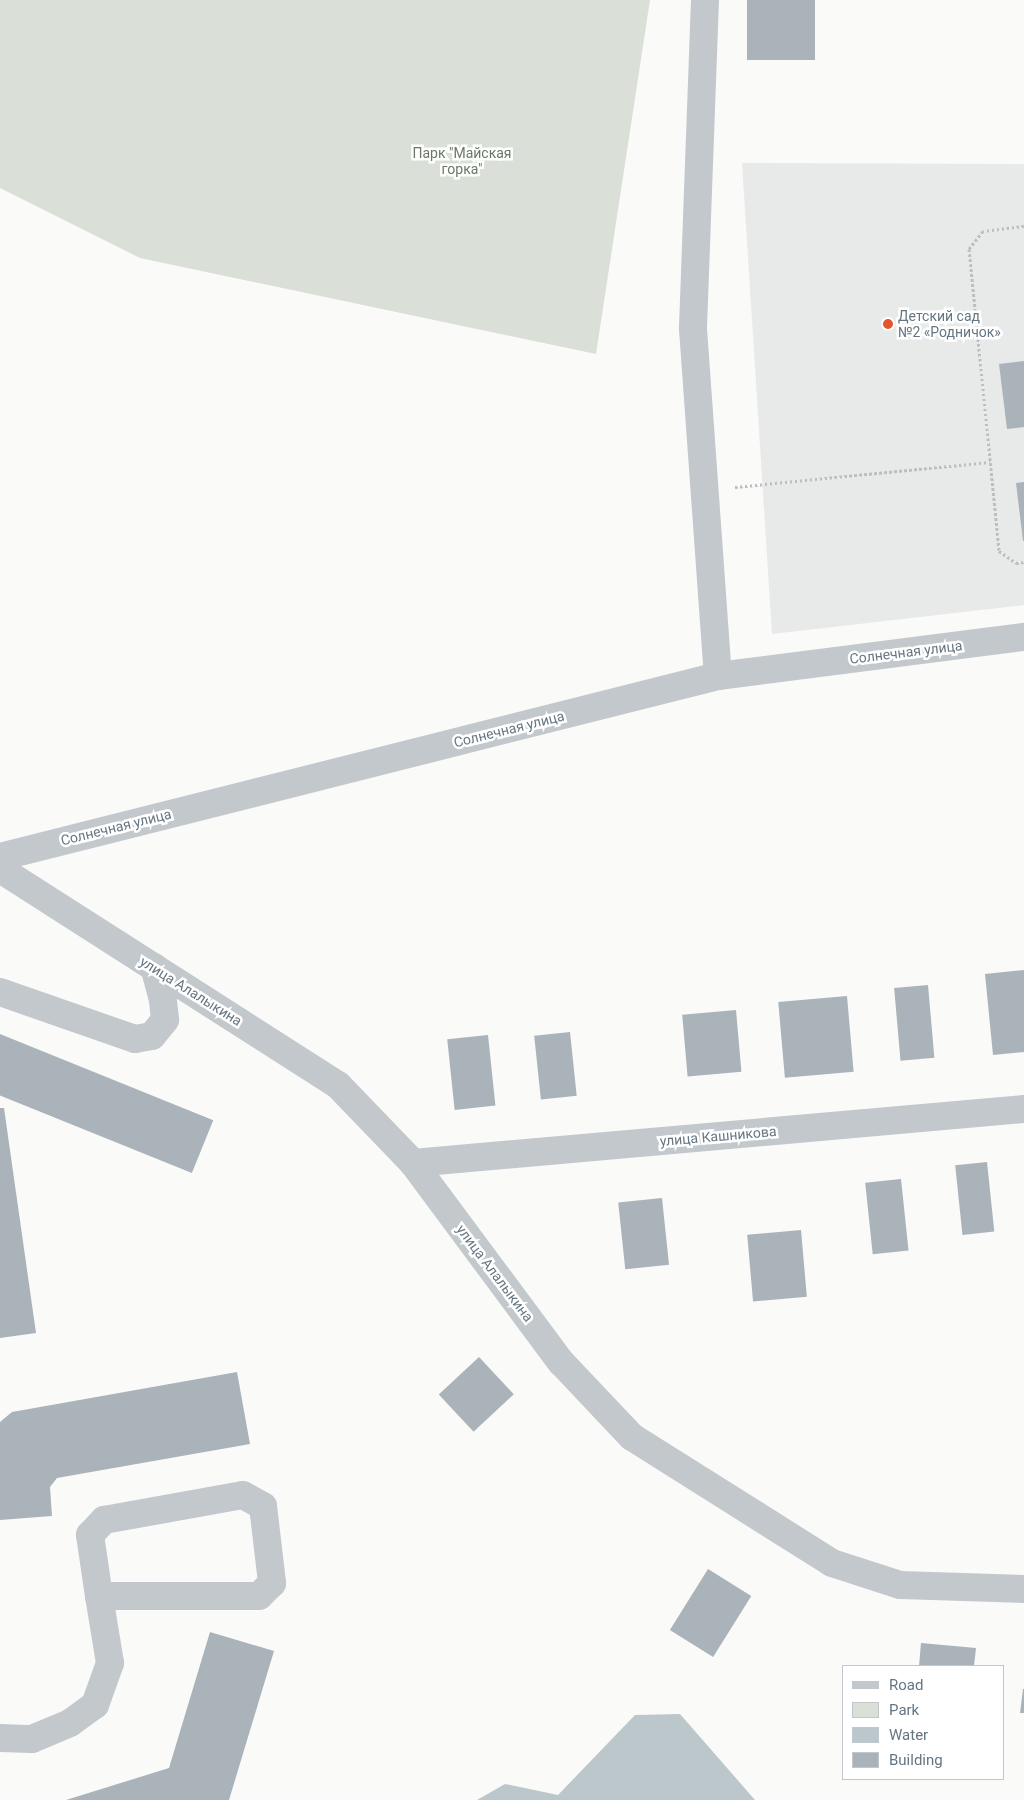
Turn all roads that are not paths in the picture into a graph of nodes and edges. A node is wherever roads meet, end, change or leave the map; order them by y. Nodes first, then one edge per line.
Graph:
1 (706, 0) edge
2 (1024, 638) edge
3 (718, 676) junction
4 (0, 856) edge
5 (0, 869) edge
6 (154, 968) junction
7 (0, 992) edge
8 (1024, 1109) edge
9 (413, 1163) junction
10 (1024, 1589) edge
11 (99, 1596) junction
12 (0, 1738) edge

1 - 3 street
2 - 3 street, Солнечная улица
3 - 4 street, Солнечная улица
5 - 6 street, улица Алалыкина
6 - 7 street
6 - 9 street, улица Алалыкина
8 - 9 street, улица Кашникова
9 - 10 street, улица Алалыкина
11 - 11 street
11 - 12 street

